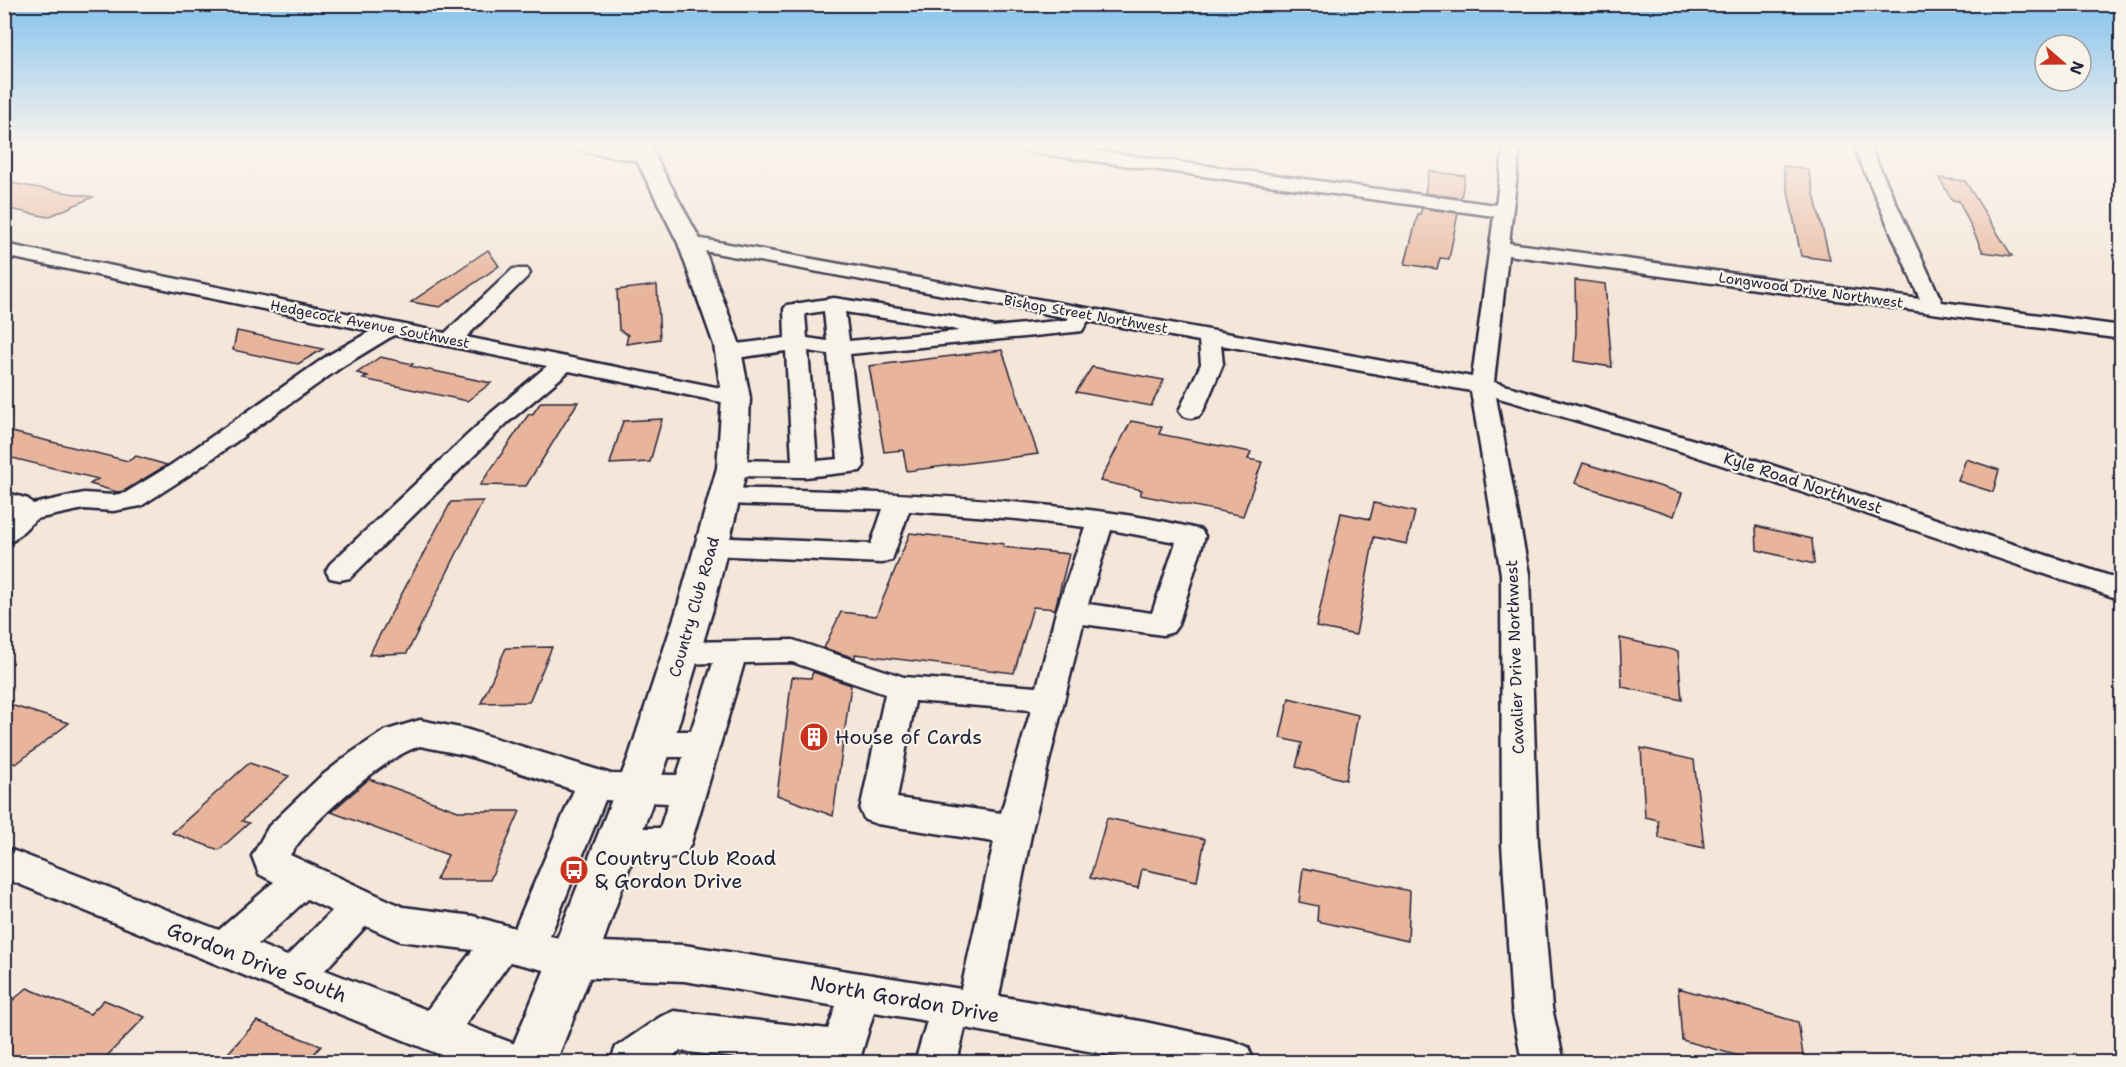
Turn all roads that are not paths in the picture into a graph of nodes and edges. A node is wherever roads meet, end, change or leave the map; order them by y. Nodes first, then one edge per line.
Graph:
1 (666, 197) edge
2 (1394, 197) edge
3 (1507, 197) edge
4 (1885, 197) edge
5 (1505, 212) junction
6 (690, 243) junction
7 (1501, 248) junction
8 (4, 250) edge
9 (520, 273) dead end
10 (889, 278) junction
11 (834, 304) junction
12 (1934, 306) junction
13 (860, 308) junction
14 (1083, 314) junction
15 (391, 328) junction
16 (2121, 333) edge
17 (993, 334) junction
18 (1209, 336) junction
19 (450, 340) junction
20 (797, 343) junction
21 (838, 349) junction
22 (729, 352) junction
23 (565, 363) junction
24 (1482, 386) junction
25 (736, 398) junction
26 (1191, 411) dead end
27 (805, 469) junction
28 (728, 482) junction
29 (899, 501) junction
30 (16, 506) edge
31 (1101, 520) junction
32 (4, 534) edge
33 (711, 546) junction
34 (340, 571) dead end
35 (2121, 590) edge
36 (1071, 612) junction
37 (681, 653) junction
38 (731, 654) junction
39 (903, 688) junction
40 (1050, 700) junction
41 (653, 744) junction
42 (704, 744) junction
43 (594, 784) junction
44 (637, 789) junction
45 (690, 789) junction
46 (1014, 830) junction
47 (616, 843) junction
48 (4, 862) edge
49 (303, 880) junction
50 (361, 906) junction
51 (514, 946) junction
52 (225, 949) junction
53 (573, 959) junction
54 (294, 975) junction
55 (861, 991) junction
56 (963, 1008) junction
57 (435, 1033) junction
58 (840, 1056) edge
59 (508, 1062) edge
60 (531, 1062) edge
61 (631, 1062) edge
62 (936, 1062) edge
63 (1233, 1062) edge
64 (1544, 1062) edge

1 - 6 main road, Country Club Road
2 - 5 street
3 - 5 street, Cavalier Drive Northwest
4 - 12 street
5 - 7 street, Cavalier Drive Northwest
6 - 10 street, Bishop Street Northwest
6 - 22 main road, Country Club Road
7 - 12 street, Longwood Drive Northwest
7 - 24 street, Cavalier Drive Northwest
8 - 15 street, Hedgecock Avenue Southwest
9 - 19 street
10 - 13 street
10 - 14 street, Bishop Street Northwest
11 - 13 street
11 - 20 street
11 - 21 street
12 - 16 street, Longwood Drive Northwest
13 - 17 street
14 - 17 street
14 - 18 street, Bishop Street Northwest
15 - 19 street, Hedgecock Avenue Southwest
15 - 30 street
17 - 21 street
18 - 24 street, Bishop Street Northwest
18 - 26 street
19 - 23 street, Hedgecock Avenue Southwest
20 - 21 street
20 - 22 street
20 - 27 street
21 - 27 street
22 - 25 main road, Country Club Road
23 - 25 street, Hedgecock Avenue Southwest
23 - 34 street
24 - 35 street, Kyle Road Northwest
24 - 64 street, Cavalier Drive Northwest
25 - 28 main road, Country Club Road
27 - 28 street
28 - 29 street
28 - 33 main road, Country Club Road
29 - 31 street
29 - 33 street
30 - 32 street
31 - 36 street
31 - 36 street
33 - 37 main road, Country Club Road
36 - 40 street
37 - 38 street
37 - 41 main road, Country Club Road
38 - 39 street
38 - 42 street
39 - 40 street
39 - 46 street
40 - 46 street
41 - 42 street
41 - 44 main road, Country Club Road
42 - 45 street
43 - 44 street
43 - 49 street, North Gordon Drive
43 - 51 street
44 - 45 street
44 - 47 main road, Country Club Road
45 - 47 street
46 - 56 street
47 - 53 main road, Country Club Road
48 - 52 street, Gordon Drive South
49 - 50 street, North Gordon Drive
49 - 52 street
50 - 51 street, North Gordon Drive
50 - 54 street
51 - 53 street, North Gordon Drive
51 - 57 street
52 - 54 street, Gordon Drive South
53 - 55 street, North Gordon Drive
53 - 60 main road, Country Club Road
54 - 57 street, Gordon Drive South
55 - 56 street, North Gordon Drive
55 - 58 street
56 - 62 street
56 - 63 street, North Gordon Drive
57 - 59 street, Gordon Drive South
58 - 61 street

